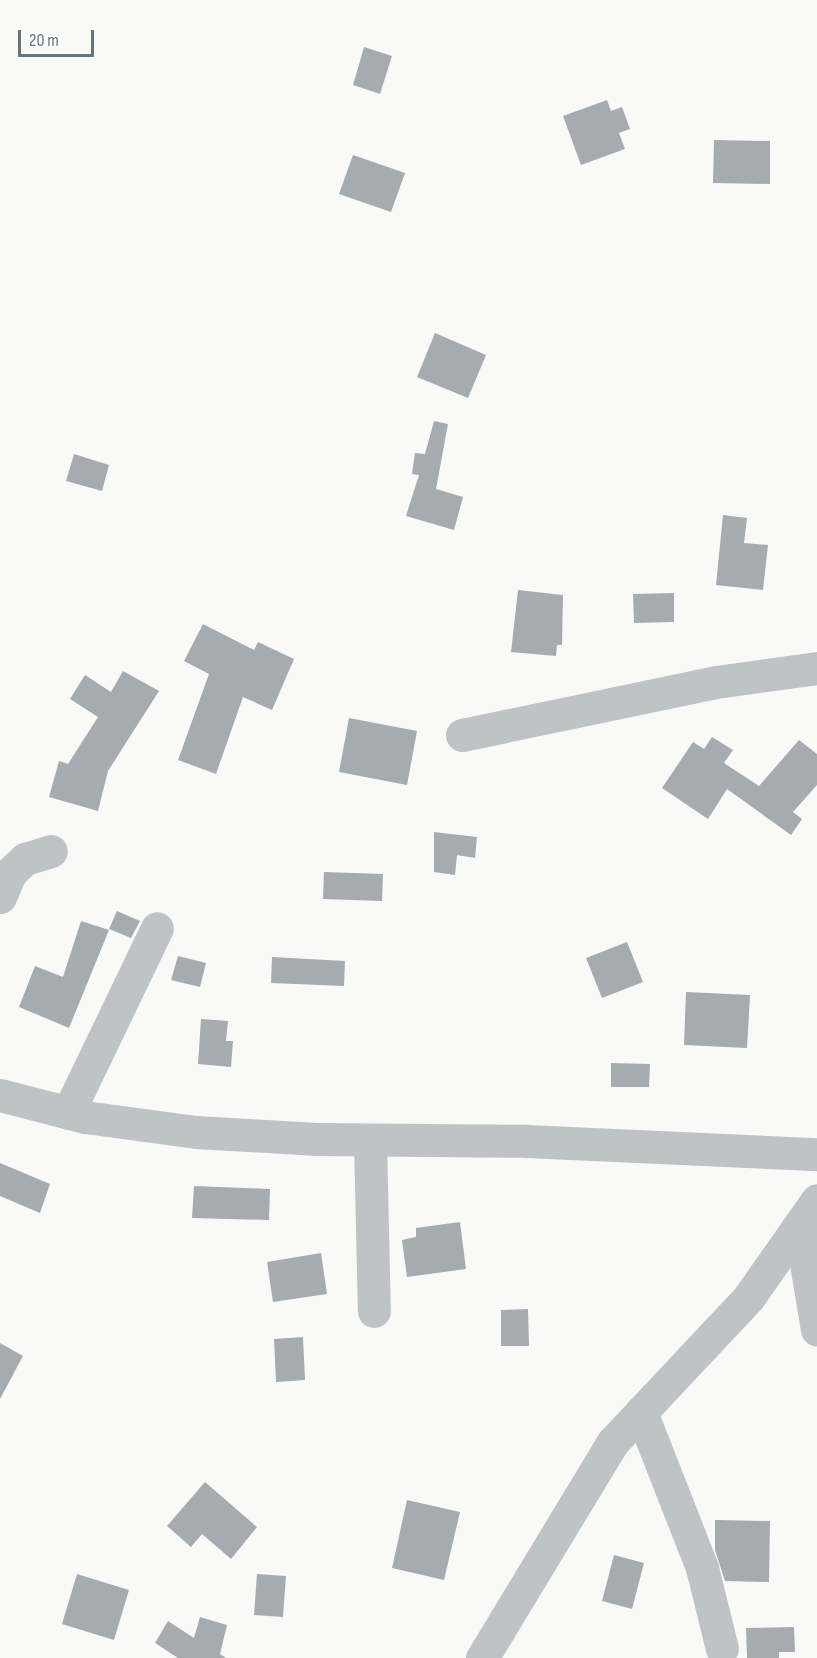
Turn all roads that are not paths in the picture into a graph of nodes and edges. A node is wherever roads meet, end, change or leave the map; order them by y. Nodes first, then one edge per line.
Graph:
1 (817, 668) edge
2 (462, 735) dead end
3 (51, 851) dead end
4 (0, 897) edge
5 (157, 928) dead end
6 (0, 1095) edge
7 (68, 1113) junction
8 (370, 1140) junction
9 (817, 1154) edge
10 (817, 1200) edge
11 (800, 1227) junction
12 (374, 1311) dead end
13 (817, 1330) edge
14 (641, 1412) junction
15 (722, 1649) dead end
16 (482, 1658) edge

1 - 2 street
3 - 4 street
5 - 7 street
6 - 7 street
7 - 8 street
8 - 9 street
8 - 12 street
10 - 11 street
11 - 13 street
11 - 14 street
14 - 15 street
14 - 16 street

